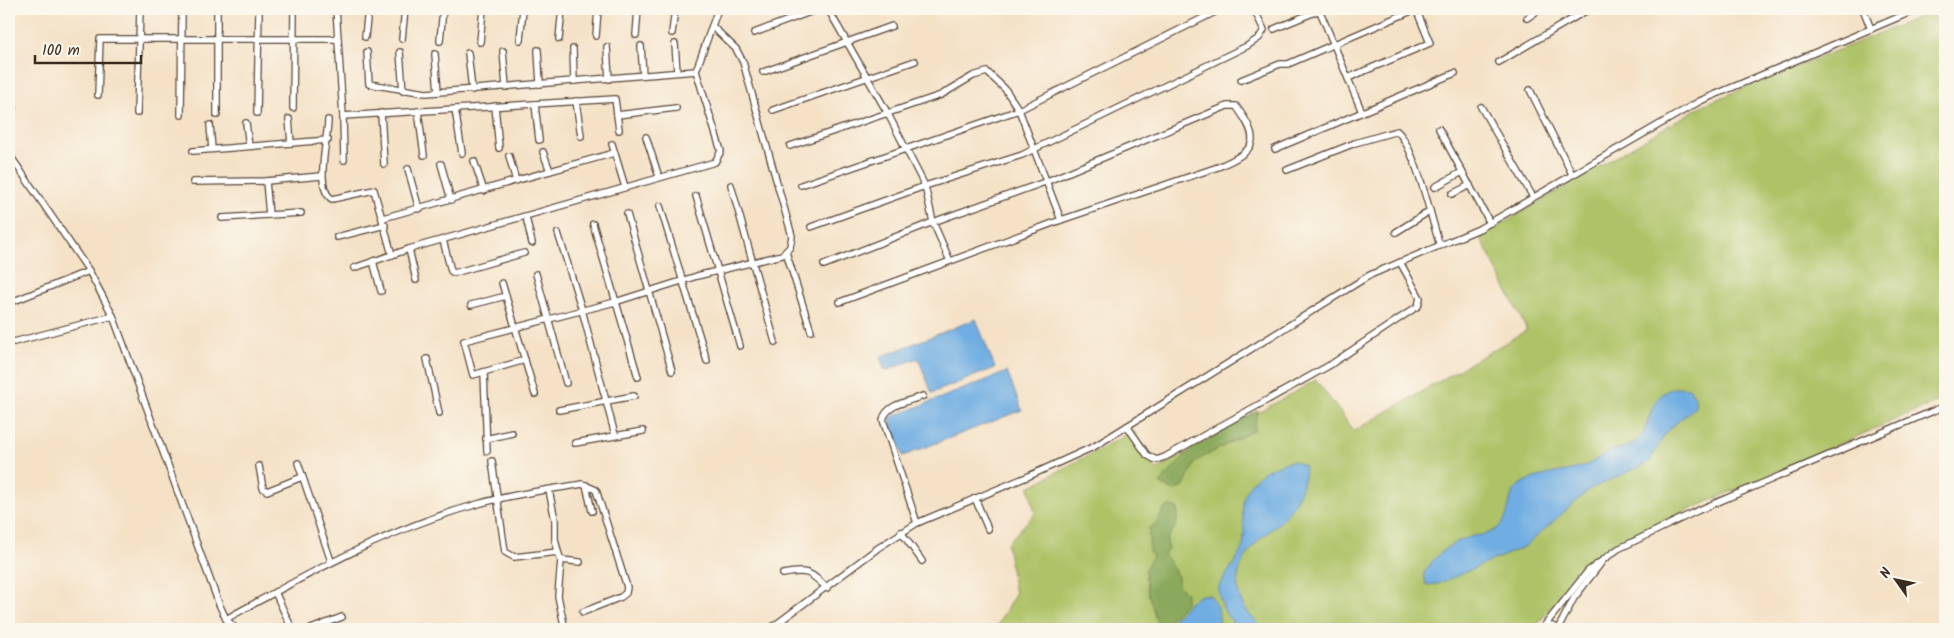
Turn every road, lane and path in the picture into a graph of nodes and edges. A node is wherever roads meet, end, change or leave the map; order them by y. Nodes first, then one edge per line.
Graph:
1 (140, 9) edge
2 (182, 9) edge
3 (217, 9) edge
4 (259, 9) edge
5 (294, 9) edge
6 (336, 9) edge
7 (368, 9) edge
8 (405, 9) edge
9 (443, 9) edge
10 (483, 9) edge
11 (523, 9) edge
12 (562, 9) edge
13 (598, 9) edge
14 (638, 9) edge
15 (675, 9) edge
16 (718, 9) edge
17 (818, 9) edge
18 (828, 9) edge
19 (1222, 9) edge
20 (1254, 9) edge
21 (1320, 9) edge
22 (1416, 9) edge
23 (1540, 9) edge
24 (1589, 9) edge
25 (1863, 9) edge
26 (1918, 9) edge
27 (1527, 18) dead end
28 (712, 26) junction
29 (892, 26) dead end
30 (1274, 29) dead end
31 (1871, 29) junction
32 (672, 33) dead end
33 (636, 34) dead end
34 (754, 34) dead end
35 (596, 36) dead end
36 (366, 37) dead end
37 (140, 39) junction
38 (294, 39) junction
39 (338, 39) junction
40 (402, 39) dead end
41 (558, 39) dead end
42 (182, 40) junction
43 (217, 40) junction
44 (258, 40) junction
45 (520, 40) dead end
46 (440, 41) dead end
47 (480, 42) dead end
48 (846, 42) junction
49 (675, 44) dead end
50 (1334, 44) junction
51 (641, 46) dead end
52 (607, 47) dead end
53 (573, 49) dead end
54 (538, 50) dead end
55 (503, 51) dead end
56 (367, 52) dead end
57 (400, 52) dead end
58 (468, 53) dead end
59 (435, 54) dead end
60 (914, 61) dead end
61 (1499, 62) dead end
62 (696, 71) junction
63 (677, 72) junction
64 (763, 72) dead end
65 (1455, 73) dead end
66 (642, 75) junction
67 (867, 77) junction
68 (1348, 78) junction
69 (609, 79) junction
70 (1241, 80) dead end
71 (574, 82) junction
72 (540, 84) junction
73 (506, 87) junction
74 (403, 90) junction
75 (472, 90) junction
76 (1530, 90) dead end
77 (438, 92) junction
78 (98, 94) dead end
79 (576, 101) junction
80 (535, 104) junction
81 (495, 106) junction
82 (13, 107) dead end
83 (1481, 107) dead end
84 (293, 108) dead end
85 (676, 108) dead end
86 (455, 109) junction
87 (773, 110) dead end
88 (1019, 110) junction
89 (418, 111) junction
90 (888, 112) junction
91 (1362, 112) junction
92 (137, 113) dead end
93 (257, 113) dead end
94 (9, 114) edge
95 (381, 114) junction
96 (181, 115) dead end
97 (217, 115) dead end
98 (617, 115) junction
99 (343, 116) junction
100 (289, 119) dead end
101 (328, 120) dead end
102 (246, 123) dead end
103 (210, 125) dead end
104 (1439, 129) dead end
105 (619, 130) dead end
106 (581, 136) dead end
107 (646, 137) dead end
108 (328, 140) junction
109 (539, 140) dead end
110 (291, 143) junction
111 (612, 144) dead end
112 (249, 146) junction
113 (790, 146) dead end
114 (499, 148) dead end
115 (906, 148) junction
116 (1034, 148) junction
117 (212, 149) junction
118 (1275, 149) dead end
119 (193, 151) dead end
120 (543, 152) dead end
121 (462, 153) dead end
122 (614, 153) junction
123 (9, 154) edge
124 (424, 155) dead end
125 (508, 156) dead end
126 (344, 160) dead end
127 (474, 161) dead end
128 (384, 164) dead end
129 (441, 164) dead end
130 (408, 169) dead end
131 (1287, 170) dead end
132 (550, 171) junction
133 (1462, 172) junction
134 (1572, 174) junction
135 (321, 176) junction
136 (658, 177) junction
137 (266, 181) junction
138 (516, 181) junction
139 (193, 182) dead end
140 (1045, 182) junction
141 (731, 185) dead end
142 (801, 185) dead end
143 (1470, 185) junction
144 (925, 186) junction
145 (625, 187) junction
146 (1434, 187) dead end
147 (484, 191) junction
148 (1452, 194) dead end
149 (696, 196) dead end
150 (1532, 197) junction
151 (451, 200) junction
152 (660, 206) dead end
153 (419, 209) junction
154 (1430, 211) junction
155 (301, 213) dead end
156 (627, 214) dead end
157 (268, 215) junction
158 (526, 217) junction
159 (222, 218) dead end
160 (1061, 220) junction
161 (384, 221) junction
162 (933, 222) junction
163 (1490, 223) junction
164 (593, 224) dead end
165 (811, 227) dead end
166 (1396, 232) dead end
167 (558, 233) dead end
168 (337, 237) dead end
169 (443, 240) junction
170 (532, 243) dead end
171 (1440, 246) junction
172 (409, 249) junction
173 (786, 252) junction
174 (524, 253) dead end
175 (392, 254) junction
176 (373, 261) junction
177 (950, 261) junction
178 (1400, 262) junction
179 (752, 264) junction
180 (824, 266) dead end
181 (354, 268) dead end
182 (88, 271) junction
183 (717, 271) junction
184 (536, 274) dead end
185 (416, 280) dead end
186 (683, 280) junction
187 (502, 283) dead end
188 (381, 291) dead end
189 (649, 292) junction
190 (506, 296) junction
191 (615, 302) junction
192 (840, 302) dead end
193 (9, 303) edge
194 (471, 305) dead end
195 (582, 310) junction
196 (113, 316) junction
197 (548, 319) junction
198 (515, 328) junction
199 (811, 332) dead end
200 (9, 340) edge
201 (775, 342) dead end
202 (740, 346) dead end
203 (427, 359) dead end
204 (525, 360) junction
205 (707, 361) dead end
206 (672, 371) dead end
207 (484, 372) junction
208 (638, 377) dead end
209 (566, 384) dead end
210 (535, 394) dead end
211 (634, 396) dead end
212 (923, 396) dead end
213 (608, 402) junction
214 (1945, 406) edge
215 (559, 410) dead end
216 (438, 413) dead end
217 (1127, 426) junction
218 (642, 431) dead end
219 (512, 434) dead end
220 (615, 435) junction
221 (486, 439) junction
222 (575, 443) dead end
223 (487, 451) dead end
224 (492, 461) dead end
225 (298, 463) dead end
226 (259, 466) dead end
227 (302, 477) junction
228 (586, 485) junction
229 (549, 490) junction
230 (975, 498) junction
231 (497, 499) junction
232 (592, 511) dead end
233 (917, 523) junction
234 (988, 529) dead end
235 (901, 532) junction
236 (558, 552) junction
237 (560, 560) junction
238 (1603, 560) junction
239 (331, 561) junction
240 (922, 561) dead end
241 (580, 562) dead end
242 (783, 574) dead end
243 (827, 588) junction
244 (275, 592) junction
245 (583, 612) dead end
246 (342, 617) dead end
247 (226, 619) junction
248 (564, 625) dead end
249 (1543, 627) edge
250 (236, 629) edge
251 (292, 629) edge
252 (311, 629) edge
253 (770, 629) edge
254 (1558, 629) edge

1 - 37 street
2 - 42 street
3 - 43 street
4 - 44 street
5 - 38 street
6 - 39 street
7 - 36 street
8 - 40 street
9 - 46 street
10 - 47 street
11 - 45 street
12 - 41 street
13 - 35 street
14 - 33 street
15 - 32 street
16 - 28 street
17 - 34 street
18 - 48 street
19 - 88 street
20 - 116 street
21 - 30 street
21 - 50 street
22 - 50 street
22 - 68 street
23 - 27 street
24 - 61 street
25 - 31 street
26 - 31 street
28 - 62 street
28 - 173 street
29 - 48 street
31 - 134 street
37 - 42 street
37 - 78 street
37 - 92 street
38 - 39 street
38 - 44 street
38 - 84 street
39 - 99 street
42 - 43 street
42 - 96 street
43 - 44 street
43 - 97 street
44 - 93 street
48 - 64 street
48 - 67 street
49 - 63 street
50 - 68 street
50 - 70 street
51 - 66 street
52 - 69 street
53 - 71 street
54 - 72 street
55 - 73 street
56 - 74 street
57 - 74 street
58 - 75 street
59 - 77 street
60 - 67 street
62 - 63 street
62 - 136 street
63 - 66 street
65 - 91 street
66 - 69 street
67 - 87 street
67 - 90 street
68 - 91 street
69 - 71 street
71 - 72 street
72 - 73 street
73 - 75 street
74 - 77 street
75 - 77 street
76 - 134 street
79 - 80 street
79 - 98 street
79 - 106 street
80 - 81 street
80 - 109 street
81 - 86 street
81 - 114 street
82 - 94 street
83 - 150 street
85 - 98 street
86 - 89 street
86 - 121 street
88 - 90 street
88 - 115 street
88 - 116 street
89 - 95 street
89 - 124 street
90 - 113 street
90 - 115 street
91 - 118 street
95 - 99 street
95 - 128 street
98 - 105 street
99 - 126 street
100 - 110 street
101 - 108 street
102 - 112 street
103 - 117 street
104 - 133 street
107 - 136 street
108 - 110 street
108 - 135 street
110 - 112 street
111 - 122 street
112 - 117 street
115 - 142 street
115 - 144 street
116 - 140 street
116 - 144 street
117 - 119 street
120 - 132 street
122 - 132 street
122 - 145 street
123 - 182 street
125 - 138 street
127 - 147 street
129 - 151 street
130 - 153 street
131 - 154 street
132 - 138 street
133 - 143 street
133 - 146 street
134 - 150 street
135 - 137 street
135 - 161 street
136 - 145 street
137 - 139 street
137 - 157 street
138 - 147 street
140 - 160 street
140 - 160 street
140 - 162 street
141 - 179 street
143 - 148 street
143 - 163 street
144 - 162 street
144 - 165 street
145 - 158 street
147 - 151 street
149 - 183 street
150 - 163 street
151 - 153 street
152 - 186 street
153 - 161 street
154 - 166 street
154 - 171 street
155 - 157 street
156 - 189 street
157 - 159 street
158 - 169 street
158 - 170 street
160 - 177 street
161 - 168 street
161 - 175 street
162 - 177 street
162 - 180 street
163 - 171 street
164 - 191 street
167 - 195 street
169 - 172 street
169 - 174 street
171 - 178 street
172 - 175 street
172 - 185 street
173 - 179 street
173 - 199 street
175 - 176 street
176 - 181 street
176 - 188 street
177 - 192 street
178 - 217 street
178 - 217 street
179 - 183 street
179 - 201 street
182 - 193 street
182 - 196 street
183 - 186 street
183 - 202 street
184 - 197 street
186 - 189 street
186 - 205 street
187 - 190 street
189 - 191 street
189 - 206 street
190 - 194 street
190 - 198 street
191 - 195 street
191 - 208 street
195 - 197 street
195 - 213 street
196 - 200 street
196 - 247 street
197 - 198 street
197 - 209 street
198 - 204 street
198 - 207 street
203 - 216 street
204 - 207 street
204 - 210 street
207 - 221 street
211 - 213 street
212 - 233 street
213 - 215 street
213 - 220 street
214 - 238 street
217 - 230 street
218 - 220 street
219 - 221 street
220 - 222 street
221 - 223 street
224 - 231 street
225 - 227 street
226 - 227 street
227 - 239 street
228 - 229 street
228 - 232 street
228 - 245 street
229 - 231 street
229 - 236 street
230 - 233 street
230 - 234 street
231 - 236 street
231 - 239 street
233 - 235 street
235 - 240 street
235 - 243 street
236 - 237 street
237 - 241 street
237 - 248 street
238 - 249 street
238 - 254 street
239 - 244 street
242 - 243 street
243 - 253 street
244 - 247 street
244 - 251 street
246 - 252 street
247 - 250 street
249 - 254 street

